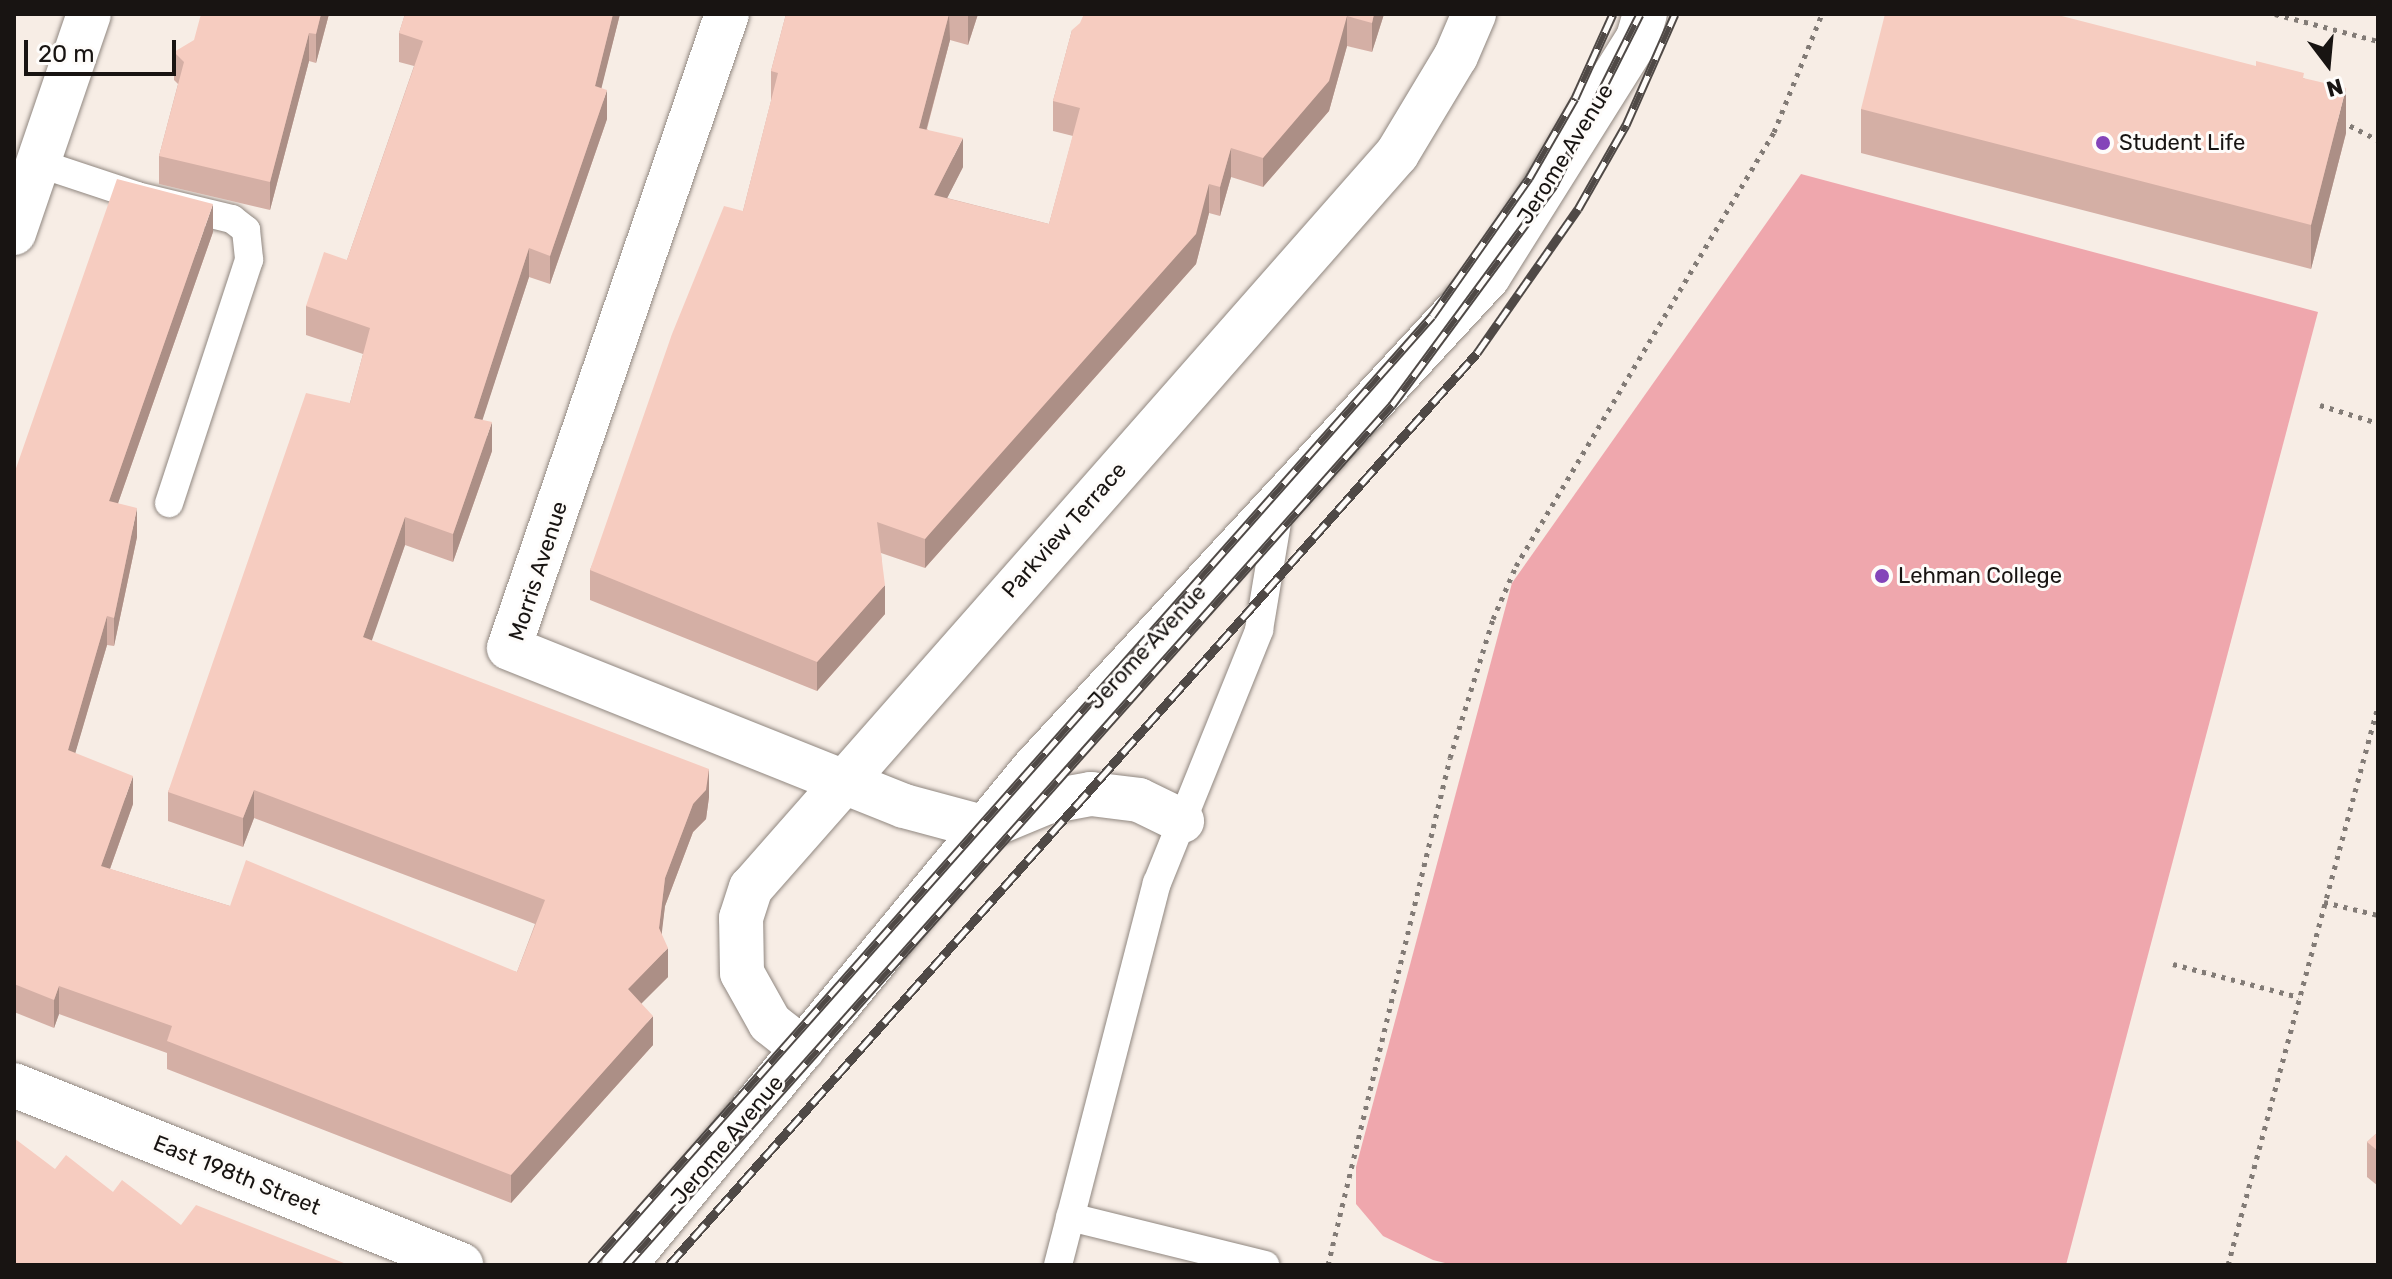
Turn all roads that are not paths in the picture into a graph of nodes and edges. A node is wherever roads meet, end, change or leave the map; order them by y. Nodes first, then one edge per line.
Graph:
1 (89, 14) edge
2 (727, 14) edge
3 (1474, 14) edge
4 (1645, 14) edge
5 (38, 163) junction
6 (14, 233) edge
7 (169, 503) dead end
8 (1280, 504) junction
9 (843, 782) junction
10 (1182, 821) junction
11 (986, 828) junction
12 (803, 1049) junction
13 (14, 1085) edge
14 (1070, 1217) junction
15 (461, 1265) edge
16 (624, 1265) edge
17 (1058, 1265) edge
18 (1265, 1265) edge

1 - 5 street
2 - 9 street, Morris Avenue
3 - 9 street, Parkview Terrace
4 - 8 street, Jerome Avenue
5 - 6 street
5 - 7 lane
8 - 10 lane
8 - 11 street, Jerome Avenue
9 - 11 street, Morris Avenue
9 - 12 street, Parkview Terrace
10 - 11 street
10 - 14 lane
11 - 12 street, Jerome Avenue
12 - 16 street, Jerome Avenue
13 - 15 street, East 198th Street
14 - 17 lane
14 - 18 lane

